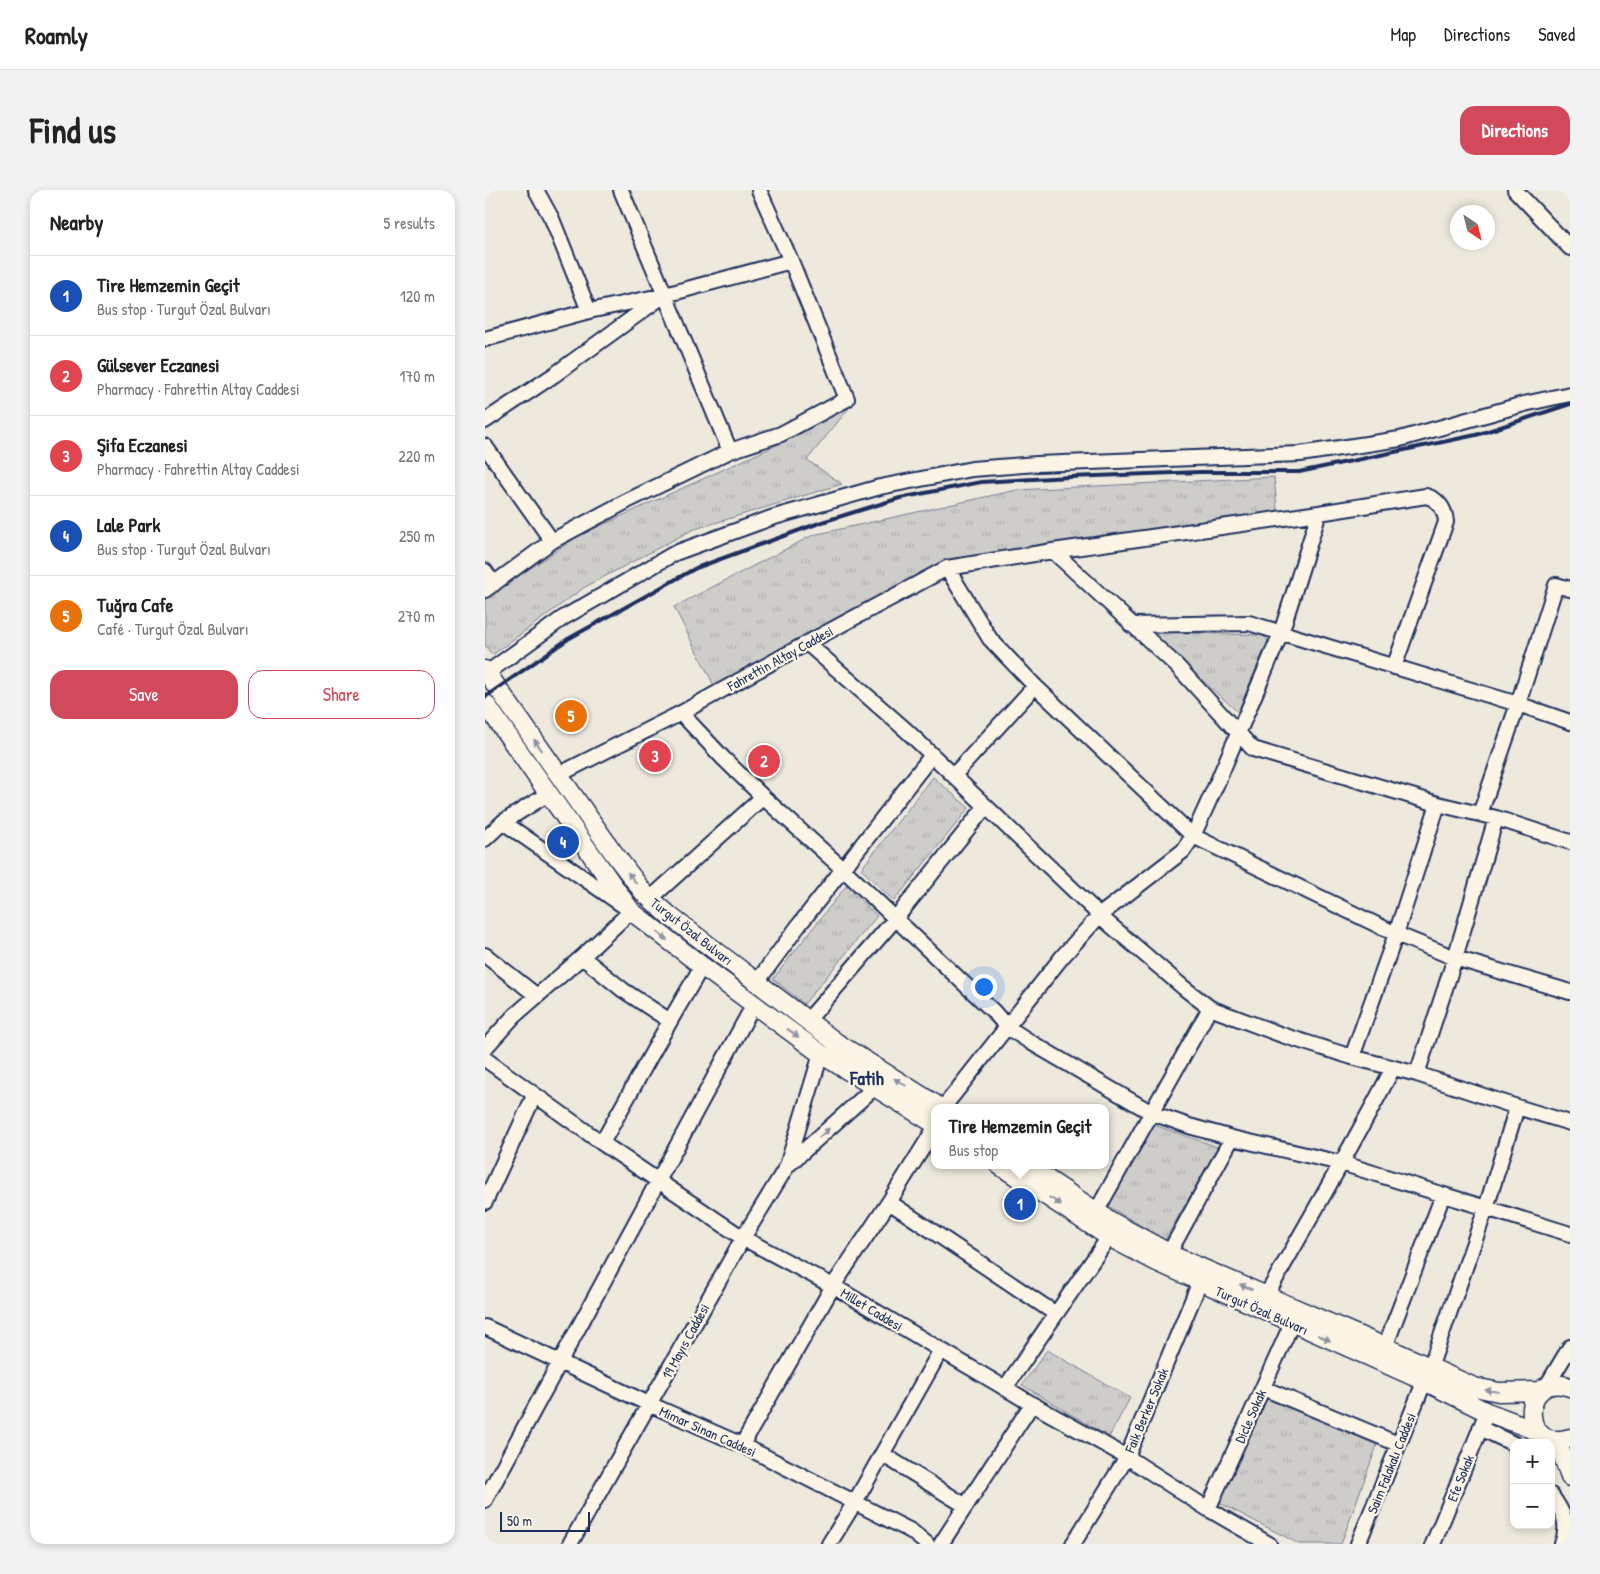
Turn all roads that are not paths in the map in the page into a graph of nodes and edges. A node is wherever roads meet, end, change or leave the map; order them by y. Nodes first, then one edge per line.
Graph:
1 (536, 190) edge
2 (621, 190) edge
3 (759, 190) edge
4 (1515, 190) edge
5 (1570, 248) edge
6 (791, 261) junction
7 (665, 294) junction
8 (589, 311) junction
9 (485, 339) edge
10 (1570, 394) edge
11 (485, 421) edge
12 (485, 446) edge
13 (730, 451) junction
14 (1319, 513) junction
15 (552, 542) junction
16 (1053, 551) junction
17 (947, 568) junction
18 (485, 571) edge
19 (489, 587) edge
20 (1570, 589) edge
21 (1131, 625) junction
22 (1281, 633) junction
23 (807, 643) junction
24 (1394, 667) junction
25 (486, 671) edge
26 (1035, 686) junction
27 (485, 703) edge
28 (1518, 704) junction
29 (681, 713) junction
30 (1570, 722) edge
31 (1238, 732) junction
32 (933, 755) junction
33 (559, 775) junction
34 (954, 775) junction
35 (548, 794) junction
36 (763, 797) junction
37 (1438, 804) junction
38 (986, 806) junction
39 (1480, 814) junction
40 (1495, 818) junction
41 (503, 822) junction
42 (1193, 836) junction
43 (485, 839) edge
44 (1570, 842) edge
45 (843, 868) junction
46 (650, 899) junction
47 (631, 911) junction
48 (1100, 915) junction
49 (896, 918) junction
50 (1396, 934) junction
51 (485, 955) edge
52 (583, 957) junction
53 (1455, 958) junction
54 (701, 966) junction
55 (757, 982) junction
56 (1570, 992) edge
57 (537, 996) junction
58 (754, 1004) junction
59 (1210, 1008) junction
60 (808, 1020) junction
61 (670, 1021) junction
62 (1007, 1026) junction
63 (485, 1048) edge
64 (821, 1054) junction
65 (1352, 1056) junction
66 (485, 1059) edge
67 (1393, 1068) junction
68 (1417, 1074) junction
69 (875, 1087) junction
70 (534, 1096) junction
71 (936, 1104) edge
72 (945, 1104) edge
73 (1517, 1108) junction
74 (1152, 1113) junction
75 (931, 1122) edge
76 (1570, 1123) edge
77 (931, 1134) edge
78 (1232, 1138) junction
79 (603, 1143) junction
80 (1341, 1163) junction
81 (787, 1166) junction
82 (1005, 1169) edge
83 (1032, 1169) edge
84 (658, 1181) junction
85 (1443, 1195) junction
86 (485, 1202) edge
87 (889, 1202) junction
88 (1486, 1208) junction
89 (1097, 1212) junction
90 (1570, 1234) edge
91 (1109, 1237) junction
92 (743, 1238) junction
93 (1169, 1253) junction
94 (1203, 1276) junction
95 (833, 1286) junction
96 (1266, 1296) junction
97 (1056, 1314) junction
98 (1292, 1323) junction
99 (485, 1327) edge
100 (1385, 1347) junction
101 (1570, 1347) edge
102 (941, 1350) junction
103 (561, 1362) junction
104 (1427, 1375) junction
105 (1570, 1387) edge
106 (1005, 1388) junction
107 (1263, 1388) junction
108 (1543, 1389) junction
109 (649, 1404) junction
110 (1032, 1404) junction
111 (1487, 1412) junction
112 (1480, 1428) junction
113 (1537, 1431) junction
114 (1563, 1439) edge
115 (1510, 1442) edge
116 (1398, 1444) junction
117 (742, 1445) junction
118 (883, 1454) junction
119 (1127, 1457) junction
120 (1570, 1477) edge
121 (485, 1500) edge
122 (1555, 1501) edge
123 (855, 1502) junction
124 (966, 1506) junction
125 (1208, 1509) junction
126 (570, 1544) edge
127 (829, 1544) edge
128 (927, 1544) edge
129 (941, 1544) edge
130 (1073, 1544) edge
131 (1269, 1544) edge
132 (1358, 1544) edge
133 (1433, 1544) edge
134 (1562, 1544) edge

1 - 8 street
2 - 7 street
3 - 6 street
4 - 5 street
6 - 7 street
6 - 13 street
7 - 8 street
7 - 11 street
7 - 13 street
8 - 9 street
10 - 25 street
12 - 15 street
13 - 15 street
14 - 16 street, Fahrettin Altay Caddesi
14 - 22 street
14 - 24 street, Fahrettin Altay Caddesi
15 - 19 street
16 - 17 street, Fahrettin Altay Caddesi
16 - 21 street
17 - 23 street, Fahrettin Altay Caddesi
17 - 26 street
18 - 19 street
20 - 28 street
21 - 22 street
21 - 31 street
22 - 24 street
22 - 31 street
23 - 29 street, Fahrettin Altay Caddesi
23 - 32 street
24 - 28 street
33 -> 25 main road, Turgut Özal Bulvarı
26 - 34 street
26 - 42 street
27 - 35 main road, Turgut Özal Bulvarı
28 - 30 street
28 - 39 street
29 - 33 street, Fahrettin Altay Caddesi
29 - 36 street
31 - 37 street
31 - 42 street
32 - 34 street
32 - 45 street
46 -> 33 main road, Turgut Özal Bulvarı
34 - 38 street
35 - 41 street
35 - 47 main road, Turgut Özal Bulvarı
36 - 45 street
36 - 46 street
37 - 39 street
37 - 50 street
38 - 48 street
38 - 49 street
39 - 40 street
40 - 44 street
40 - 53 street
41 - 43 street
41 - 47 street
42 - 48 street
42 - 50 street
45 - 49 street
45 - 55 street
46 - 55 main road, Turgut Özal Bulvarı
47 - 52 street
47 -> 54 main road, Turgut Özal Bulvarı
48 - 59 street
48 - 62 street
49 - 60 street
49 - 62 street
50 - 53 street
50 - 65 street
51 - 57 street
52 - 57 street
52 - 61 street
53 - 56 street
53 - 68 street
54 - 58 main road, Turgut Özal Bulvarı
54 - 61 street
55 - 60 main road, Turgut Özal Bulvarı
57 - 63 street
58 -> 64 main road, Turgut Özal Bulvarı
58 - 84 street
59 - 65 street
59 - 74 street
71 -> 60 main road, Turgut Özal Bulvarı
61 - 79 street
62 - 72 street
62 - 74 street
64 - 69 main road, Turgut Özal Bulvarı
64 - 81 street
65 - 67 street
66 - 70 street, Millet Caddesi
67 - 68 street
67 - 80 street
68 - 73 street
69 - 75 main road, Turgut Özal Bulvarı
81 -> 69 street
70 - 79 street, Millet Caddesi
70 - 86 street
73 - 76 street
73 - 88 street, Saim Falakalı Caddesi
74 - 78 street
74 - 89 street
77 - 87 street
78 - 80 street
78 - 93 street
79 - 84 street, Millet Caddesi
80 - 85 street
80 - 96 street
81 - 92 street, 19 Mayıs Caddesi
82 -> 91 main road, Turgut Özal Bulvarı
83 - 89 main road, Turgut Özal Bulvarı
84 - 92 street, Millet Caddesi
84 - 103 street
85 - 88 street
85 - 100 street
87 - 95 street
87 - 97 street
88 - 90 street
88 - 104 street, Saim Falakalı Caddesi
89 - 93 main road, Turgut Özal Bulvarı
91 - 94 main road, Turgut Özal Bulvarı
91 - 97 street
92 - 95 street, Millet Caddesi
92 - 109 street, 19 Mayıs Caddesi
93 - 94 main road, Turgut Özal Bulvarı
96 -> 94 main road, Turgut Özal Bulvarı
94 - 98 main road, Turgut Özal Bulvarı
94 - 119 street, Faik Berker Sokak
95 - 102 street, Millet Caddesi
95 - 117 street
96 - 100 main road, Turgut Özal Bulvarı
97 - 106 street
98 -> 104 main road, Turgut Özal Bulvarı
98 - 107 street, Dicle Sokak
99 - 103 street, Mimar Sinan Caddesi
100 - 104 main road, Turgut Özal Bulvarı
101 - 108 street
102 - 106 street, Millet Caddesi
102 - 118 street
103 - 109 street, Mimar Sinan Caddesi
103 - 121 street
108 -> 104 main road, Turgut Özal Bulvarı
104 - 111 main road, Turgut Özal Bulvarı
104 - 116 street, Saim Falakalı Caddesi
105 - 108 main road, Turgut Özal Bulvarı
106 - 110 street, Millet Caddesi
107 - 116 street
107 - 125 street, Dicle Sokak
108 - 113 main road
109 - 117 street, Mimar Sinan Caddesi
109 - 126 street, 19 Mayıs Caddesi
110 - 119 street, Millet Caddesi
110 - 124 street
111 - 112 street, Efe Sokak
111 - 113 main road, Turgut Özal Bulvarı
112 - 115 street
112 - 133 street, Efe Sokak
113 - 114 main road, Turgut Özal Bulvarı
114 - 120 main road
116 - 132 street, Saim Falakalı Caddesi
117 - 123 street, Mimar Sinan Caddesi
118 - 123 street
118 - 124 street
119 - 125 street, Millet Caddesi
119 - 130 street, Faik Berker Sokak
122 - 134 street
123 - 127 street
123 - 128 street, Mimar Sinan Caddesi
124 - 129 street
125 - 131 street, Millet Caddesi

